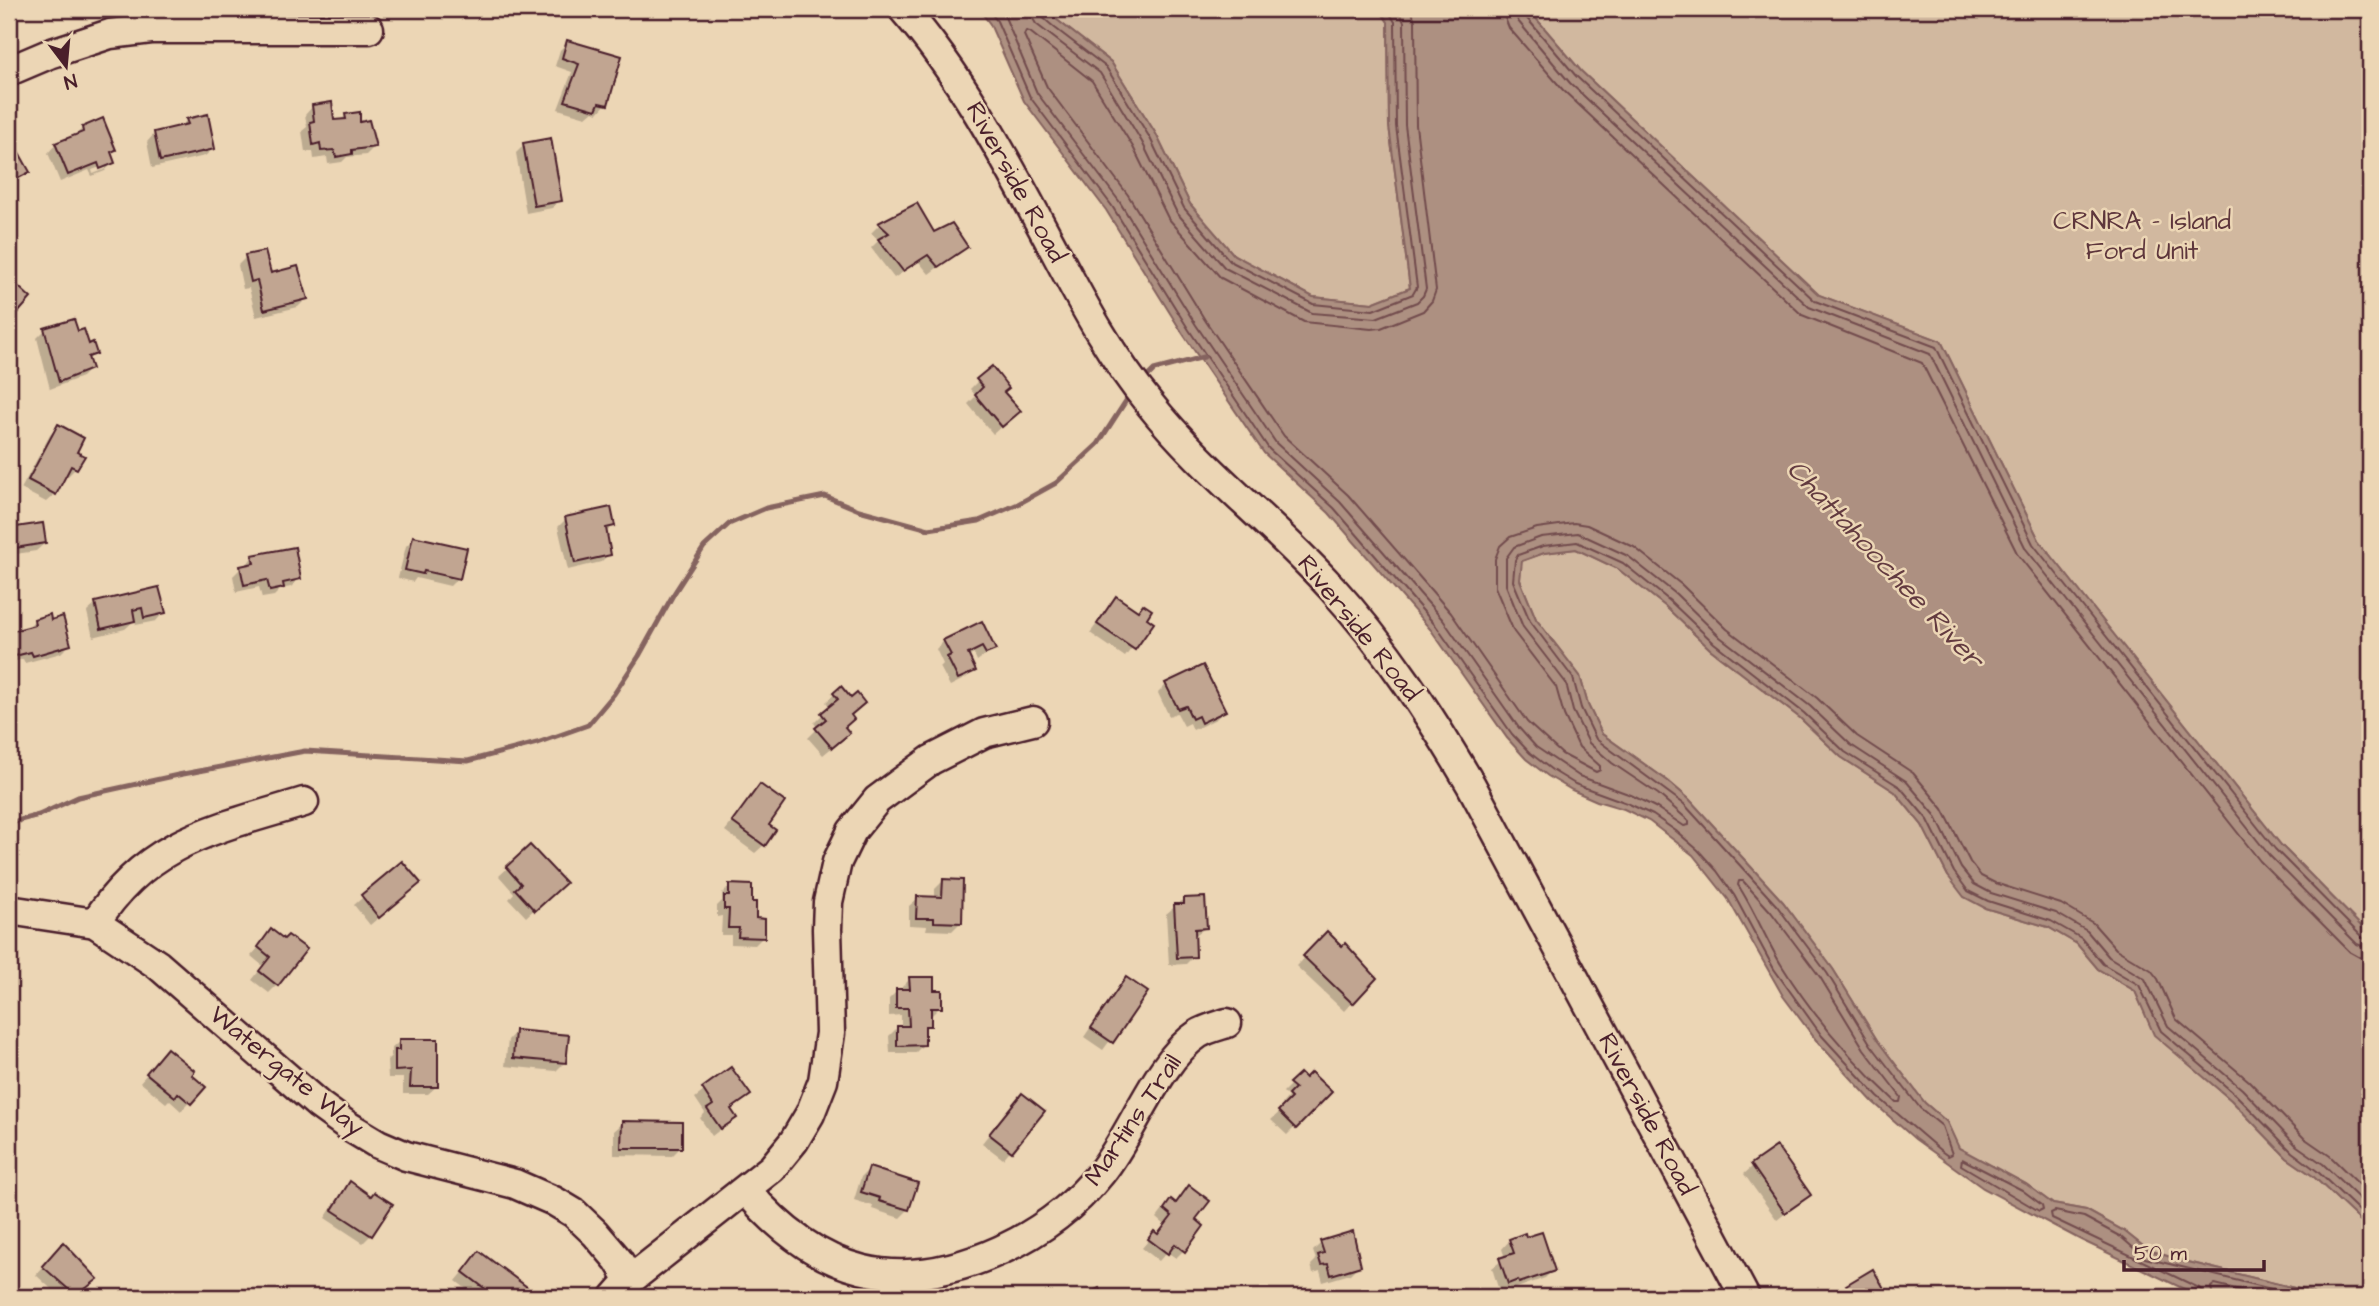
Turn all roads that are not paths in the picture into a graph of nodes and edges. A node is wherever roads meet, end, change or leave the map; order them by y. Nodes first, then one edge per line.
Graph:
1 (903, 9) edge
2 (220, 19) edge
3 (369, 29) dead end
4 (9, 71) edge
5 (1033, 721) dead end
6 (304, 802) dead end
7 (9, 911) edge
8 (95, 923) junction
9 (1227, 1023) dead end
10 (746, 1189) junction
11 (622, 1289) edge
12 (1745, 1297) edge

1 - 12 street, Riverside Road
2 - 3 street
2 - 4 street
5 - 10 street
6 - 8 street
7 - 8 street, Watergate Way
8 - 11 street, Watergate Way
9 - 10 street, Martins Trail
10 - 11 street

